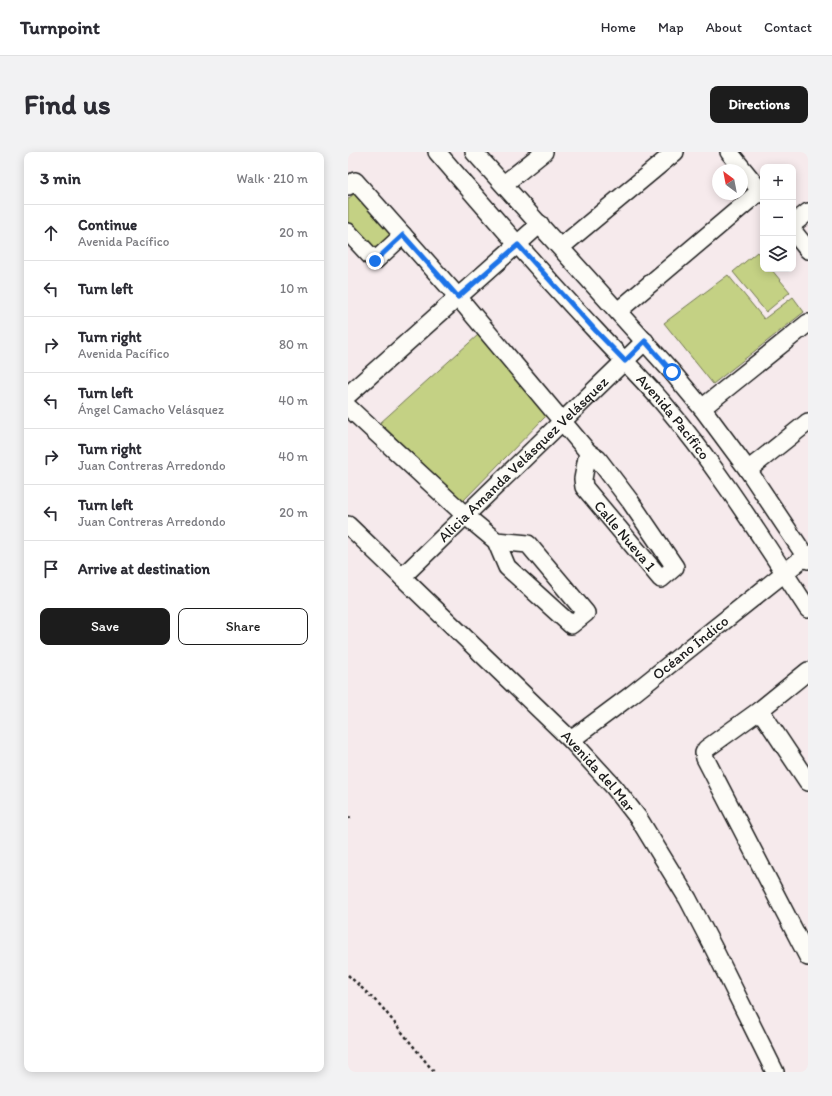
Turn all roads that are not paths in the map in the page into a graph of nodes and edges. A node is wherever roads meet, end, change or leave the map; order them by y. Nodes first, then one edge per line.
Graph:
1 (437, 152) edge
2 (474, 152) edge
3 (544, 152) edge
4 (675, 152) edge
5 (734, 154) edge
6 (504, 184) junction
7 (348, 186) edge
8 (760, 189) edge
9 (760, 194) edge
10 (808, 212) edge
11 (796, 222) edge
12 (540, 224) junction
13 (348, 232) edge
14 (403, 235) junction
15 (796, 235) edge
16 (518, 245) junction
17 (561, 247) junction
18 (808, 250) edge
19 (458, 297) junction
20 (618, 311) junction
21 (808, 323) edge
22 (645, 341) junction
23 (625, 361) junction
24 (348, 395) edge
25 (348, 407) edge
26 (702, 408) junction
27 (562, 421) junction
28 (808, 422) edge
29 (588, 452) junction
30 (748, 470) junction
31 (466, 516) junction
32 (348, 525) edge
33 (496, 541) junction
34 (807, 557) edge
35 (784, 573) junction
36 (402, 577) junction
37 (808, 609) edge
38 (808, 671) edge
39 (760, 710) junction
40 (571, 740) junction
41 (808, 782) edge
42 (808, 957) edge
43 (774, 1072) edge

1 - 16 street, Avenida Pacífico
2 - 6 street, Avenida Pacífico
3 - 6 street
4 - 17 street
5 - 8 street
6 - 12 street, Avenida Pacífico
7 - 14 street, Calle Nueva 1
9 - 20 street
10 - 11 street
12 - 16 street
12 - 17 street, Avenida Pacífico
13 - 14 street
14 - 19 street, Calle Nueva 1
15 - 18 street
16 - 19 street
16 - 23 street, Avenida Pacífico
17 - 20 street, Avenida Pacífico
19 - 24 street
19 - 27 street, Calle Nueva 1
20 - 22 street, Avenida Pacífico
21 - 26 street
22 - 23 street, Alicia Amanda Velásquez Velásquez
22 - 26 street, Avenida Pacífico
23 - 27 street, Alicia Amanda Velásquez Velásquez
23 - 35 street, Avenida Pacífico
25 - 31 street
26 - 30 street, Avenida Pacífico
27 - 29 street, Calle Nueva 1
27 - 31 street, Alicia Amanda Velásquez Velásquez
28 - 30 street
29 - 29 street, Calle Nueva 1
30 - 34 street, Avenida Pacífico
31 - 33 street
31 - 36 street, Alicia Amanda Velásquez Velásquez
32 - 36 street, Avenida del Mar
33 - 33 street
34 - 35 street, Océano Índico
35 - 37 street, Avenida Pacífico
35 - 40 street, Océano Índico
36 - 40 street, Avenida del Mar
38 - 39 street
39 - 41 street
39 - 42 street
40 - 43 street, Avenida del Mar

